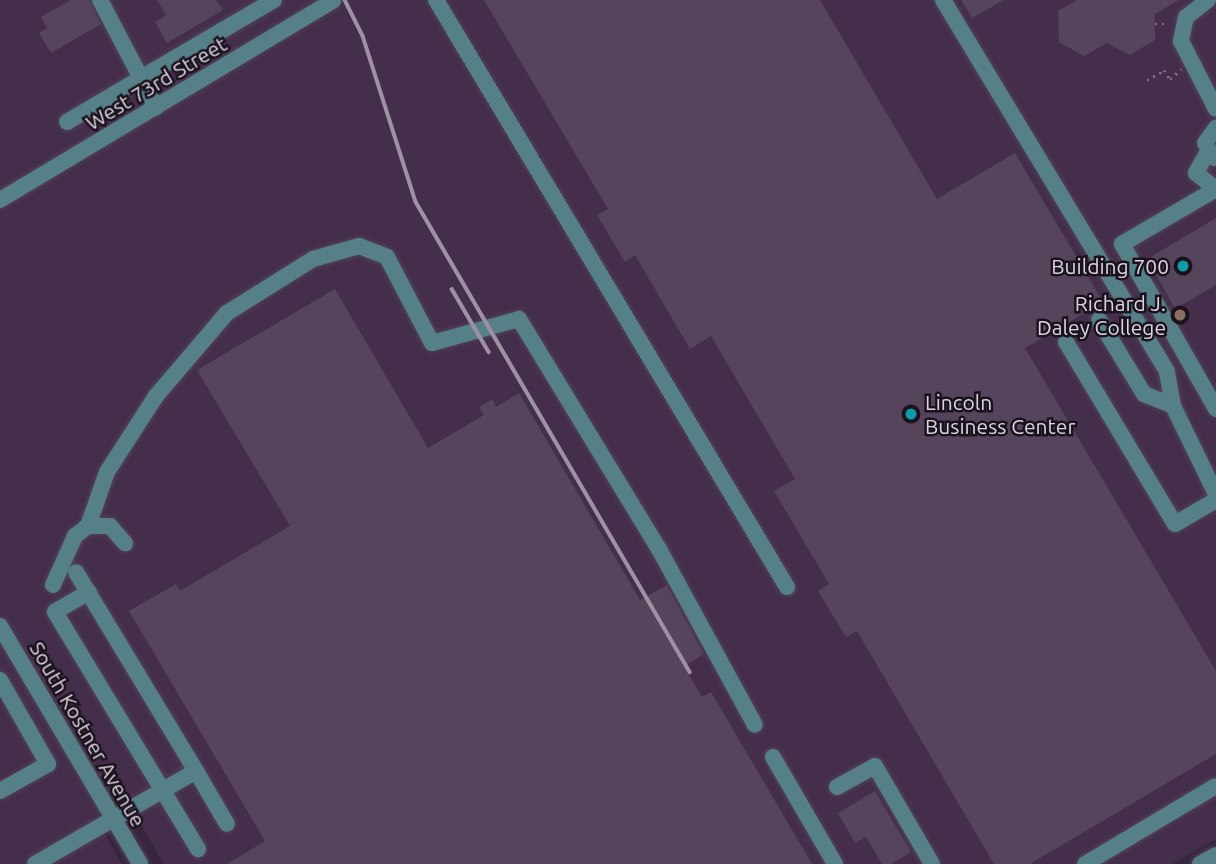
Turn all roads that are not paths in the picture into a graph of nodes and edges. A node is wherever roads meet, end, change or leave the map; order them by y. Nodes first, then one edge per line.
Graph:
1 (100, 0) edge
2 (436, 0) edge
3 (943, 0) edge
4 (1208, 0) edge
5 (333, 1) edge
6 (264, 3) edge
7 (276, 35) junction
8 (141, 78) junction
9 (156, 107) junction
10 (1216, 109) edge
11 (67, 122) dead end
12 (1216, 128) edge
13 (1211, 156) edge
14 (1215, 184) edge
15 (0, 200) edge
16 (1099, 320) dead end
17 (1066, 342) dead end
18 (1173, 406) junction
19 (1216, 409) edge
20 (1216, 494) edge
21 (1216, 500) edge
22 (88, 526) junction
23 (125, 544) dead end
24 (76, 572) dead end
25 (53, 585) dead end
26 (787, 587) dead end
27 (89, 593) junction
28 (0, 626) edge
29 (0, 680) edge
30 (46, 705) junction
31 (22, 719) junction
32 (755, 725) dead end
33 (59, 726) junction
34 (35, 741) junction
35 (773, 757) dead end
36 (195, 771) junction
37 (1216, 786) edge
38 (837, 787) dead end
39 (162, 790) junction
40 (0, 791) edge
41 (113, 819) junction
42 (227, 824) dead end
43 (198, 849) dead end
44 (1216, 855) edge
45 (35, 864) edge
46 (140, 864) edge
47 (835, 864) edge
48 (933, 864) edge
49 (1085, 864) edge
50 (1200, 864) edge

1 - 8 street
2 - 26 street
3 - 18 street
4 - 10 street
5 - 7 street, West 73rd Street
6 - 7 street
6 - 8 street
7 - 9 street, West 73rd Street
8 - 9 street
8 - 11 street
9 - 15 street, West 73rd Street
12 - 13 street
13 - 14 street
14 - 19 street
16 - 18 street
17 - 21 street
18 - 20 street
22 - 23 street
22 - 25 street
22 - 32 street
24 - 27 street
27 - 36 street
27 - 39 street
28 - 30 street, South Kostner Avenue
29 - 31 street
30 - 31 street
30 - 33 street, South Kostner Avenue
31 - 34 street
33 - 34 street
33 - 41 street, South Kostner Avenue
34 - 40 street
35 - 47 street
36 - 39 street
36 - 42 street
37 - 49 street
38 - 48 street
39 - 41 street
39 - 43 street
41 - 45 street
41 - 46 street, South Kostner Avenue
44 - 50 street

